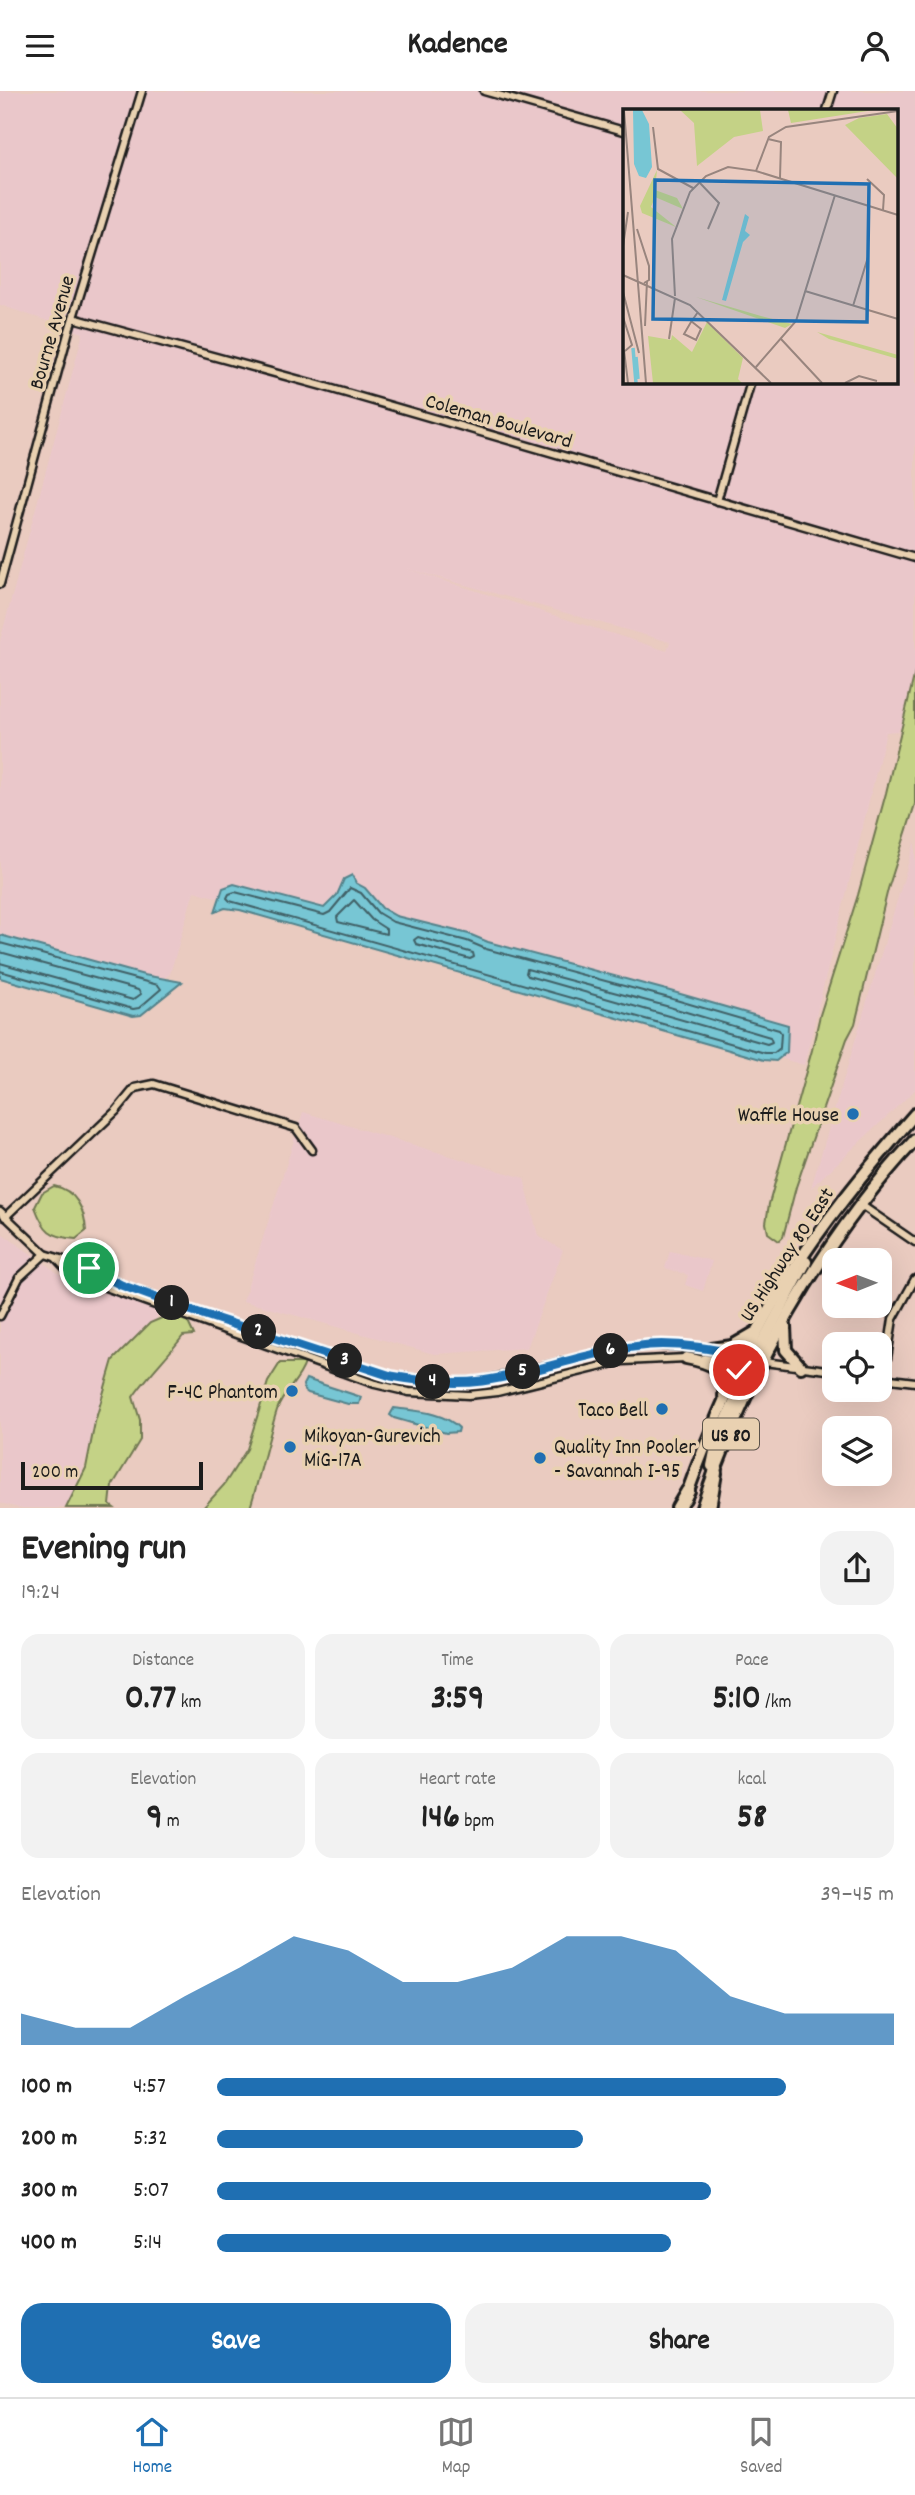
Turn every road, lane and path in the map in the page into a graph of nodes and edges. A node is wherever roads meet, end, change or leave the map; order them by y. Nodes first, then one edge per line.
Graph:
1 (142, 91) edge
2 (484, 91) edge
3 (833, 91) edge
4 (827, 109) edge
5 (623, 130) edge
6 (73, 318) junction
7 (750, 383) edge
8 (717, 501) junction
9 (915, 558) edge
10 (0, 584) edge
11 (915, 1114) edge
12 (915, 1140) edge
13 (313, 1150) dead end
14 (861, 1205) junction
15 (3, 1214) edge
16 (822, 1227) junction
17 (915, 1242) edge
18 (46, 1254) junction
19 (55, 1257) junction
20 (915, 1279) edge
21 (0, 1316) edge
22 (785, 1322) junction
23 (759, 1331) junction
24 (891, 1332) edge
25 (712, 1349) junction
26 (686, 1358) junction
27 (746, 1362) junction
28 (764, 1362) junction
29 (800, 1367) junction
30 (822, 1370) edge
31 (892, 1379) edge
32 (915, 1382) edge
33 (722, 1404) junction
34 (715, 1473) joint
35 (688, 1491) joint
36 (705, 1506) edge
37 (680, 1508) edge

1 - 6 street, Bourne Avenue
2 - 5 street
3 - 4 street
6 - 8 street, Coleman Boulevard
6 - 10 street, Bourne Avenue
7 - 8 street
8 - 9 street, Coleman Boulevard
11 - 16 main road, US Highway 80 East / US 80
12 - 14 main road, US Highway 80 East / US 80
13 - 15 street
14 - 17 street
14 - 22 main road, US Highway 80 East / US 80
15 - 18 street
16 - 23 main road, US Highway 80 East / US 80
16 - 28 main road
18 - 19 street
18 - 21 street
19 - 25 street
19 - 26 street
20 - 24 street
22 - 28 main road, US Highway 80 East / US 80
22 - 29 main road
23 - 25 main road
23 - 27 main road, US Highway 80 East / US 80
25 - 27 street
26 - 27 street
26 - 33 main road
27 - 28 street
27 - 33 main road, US Highway 80 East / US 80
27 - 36 main road
28 - 29 street
28 - 34 main road, US Highway 80 East / US 80
29 - 30 street
31 - 32 street
33 - 35 main road, US Highway 80 East / US 80
34 - 36 highway
35 - 37 highway

